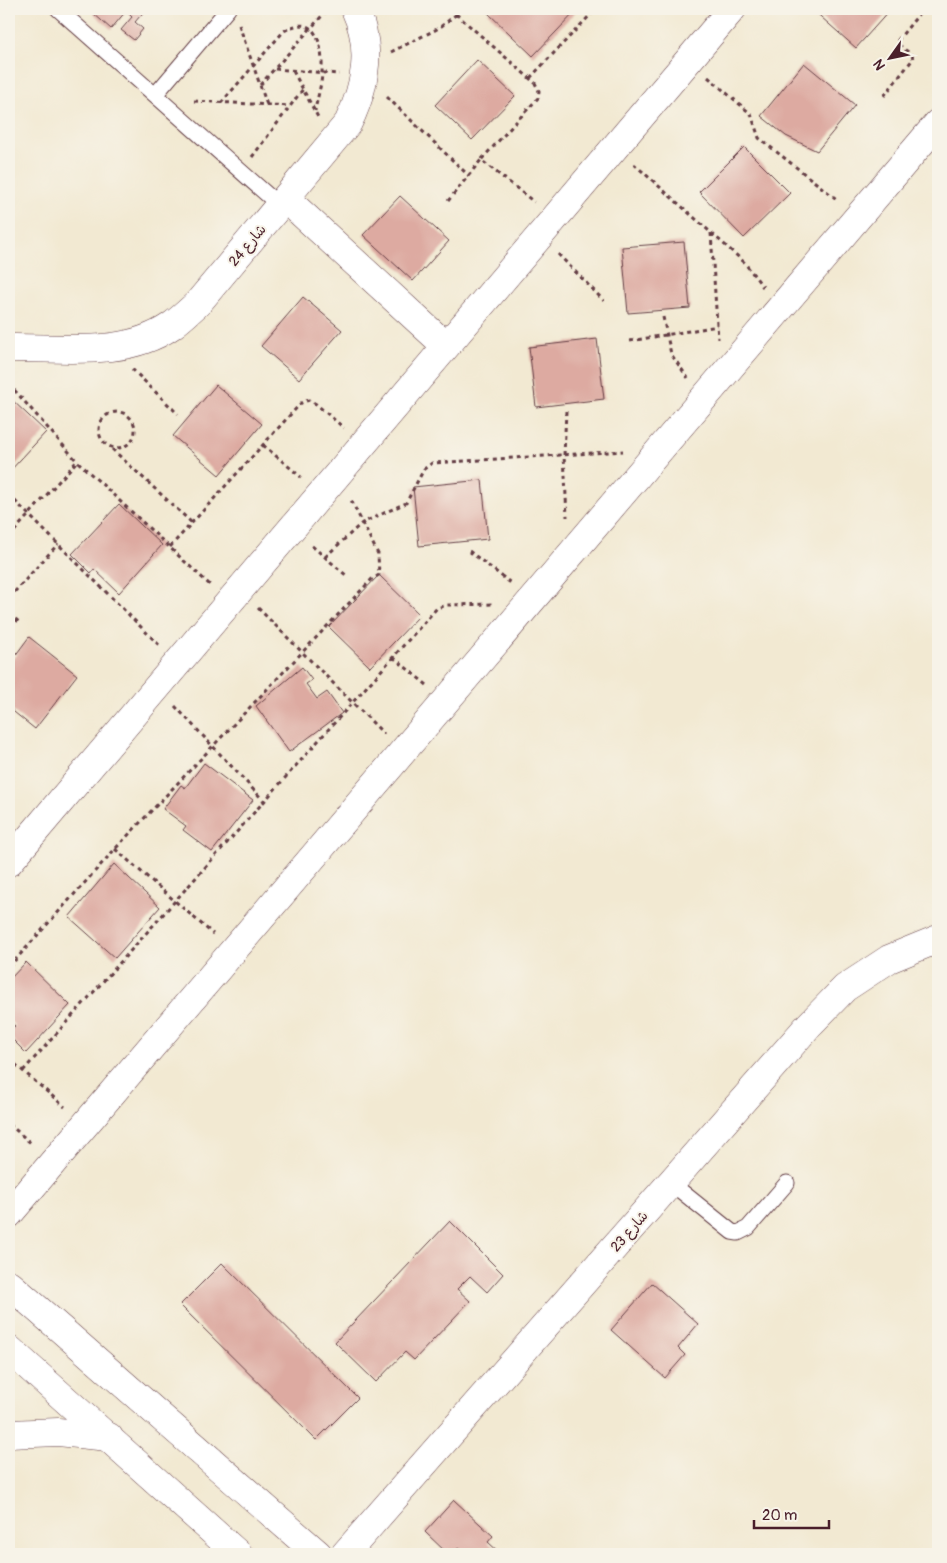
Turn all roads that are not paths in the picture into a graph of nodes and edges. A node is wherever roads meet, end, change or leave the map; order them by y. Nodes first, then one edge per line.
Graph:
1 (58, 9) edge
2 (355, 9) edge
3 (732, 9) edge
4 (232, 13) edge
5 (158, 98) junction
6 (938, 124) edge
7 (283, 202) junction
8 (446, 346) junction
9 (9, 348) edge
10 (9, 862) edge
11 (938, 939) edge
12 (670, 1183) junction
13 (787, 1183) dead end
14 (9, 1214) edge
15 (9, 1284) edge
16 (9, 1349) edge
17 (9, 1434) edge
18 (109, 1437) junction
19 (238, 1554) edge
20 (318, 1554) edge
21 (345, 1554) edge

1 - 5 lane
2 - 7 street, شارع 24
3 - 8 street
4 - 5 lane
5 - 7 lane
6 - 14 street
7 - 8 street
7 - 9 street, شارع 24
8 - 10 street
11 - 12 street, شارع 23
12 - 13 lane
12 - 21 street, شارع 23
15 - 20 street
16 - 18 street
17 - 18 street
18 - 19 street

